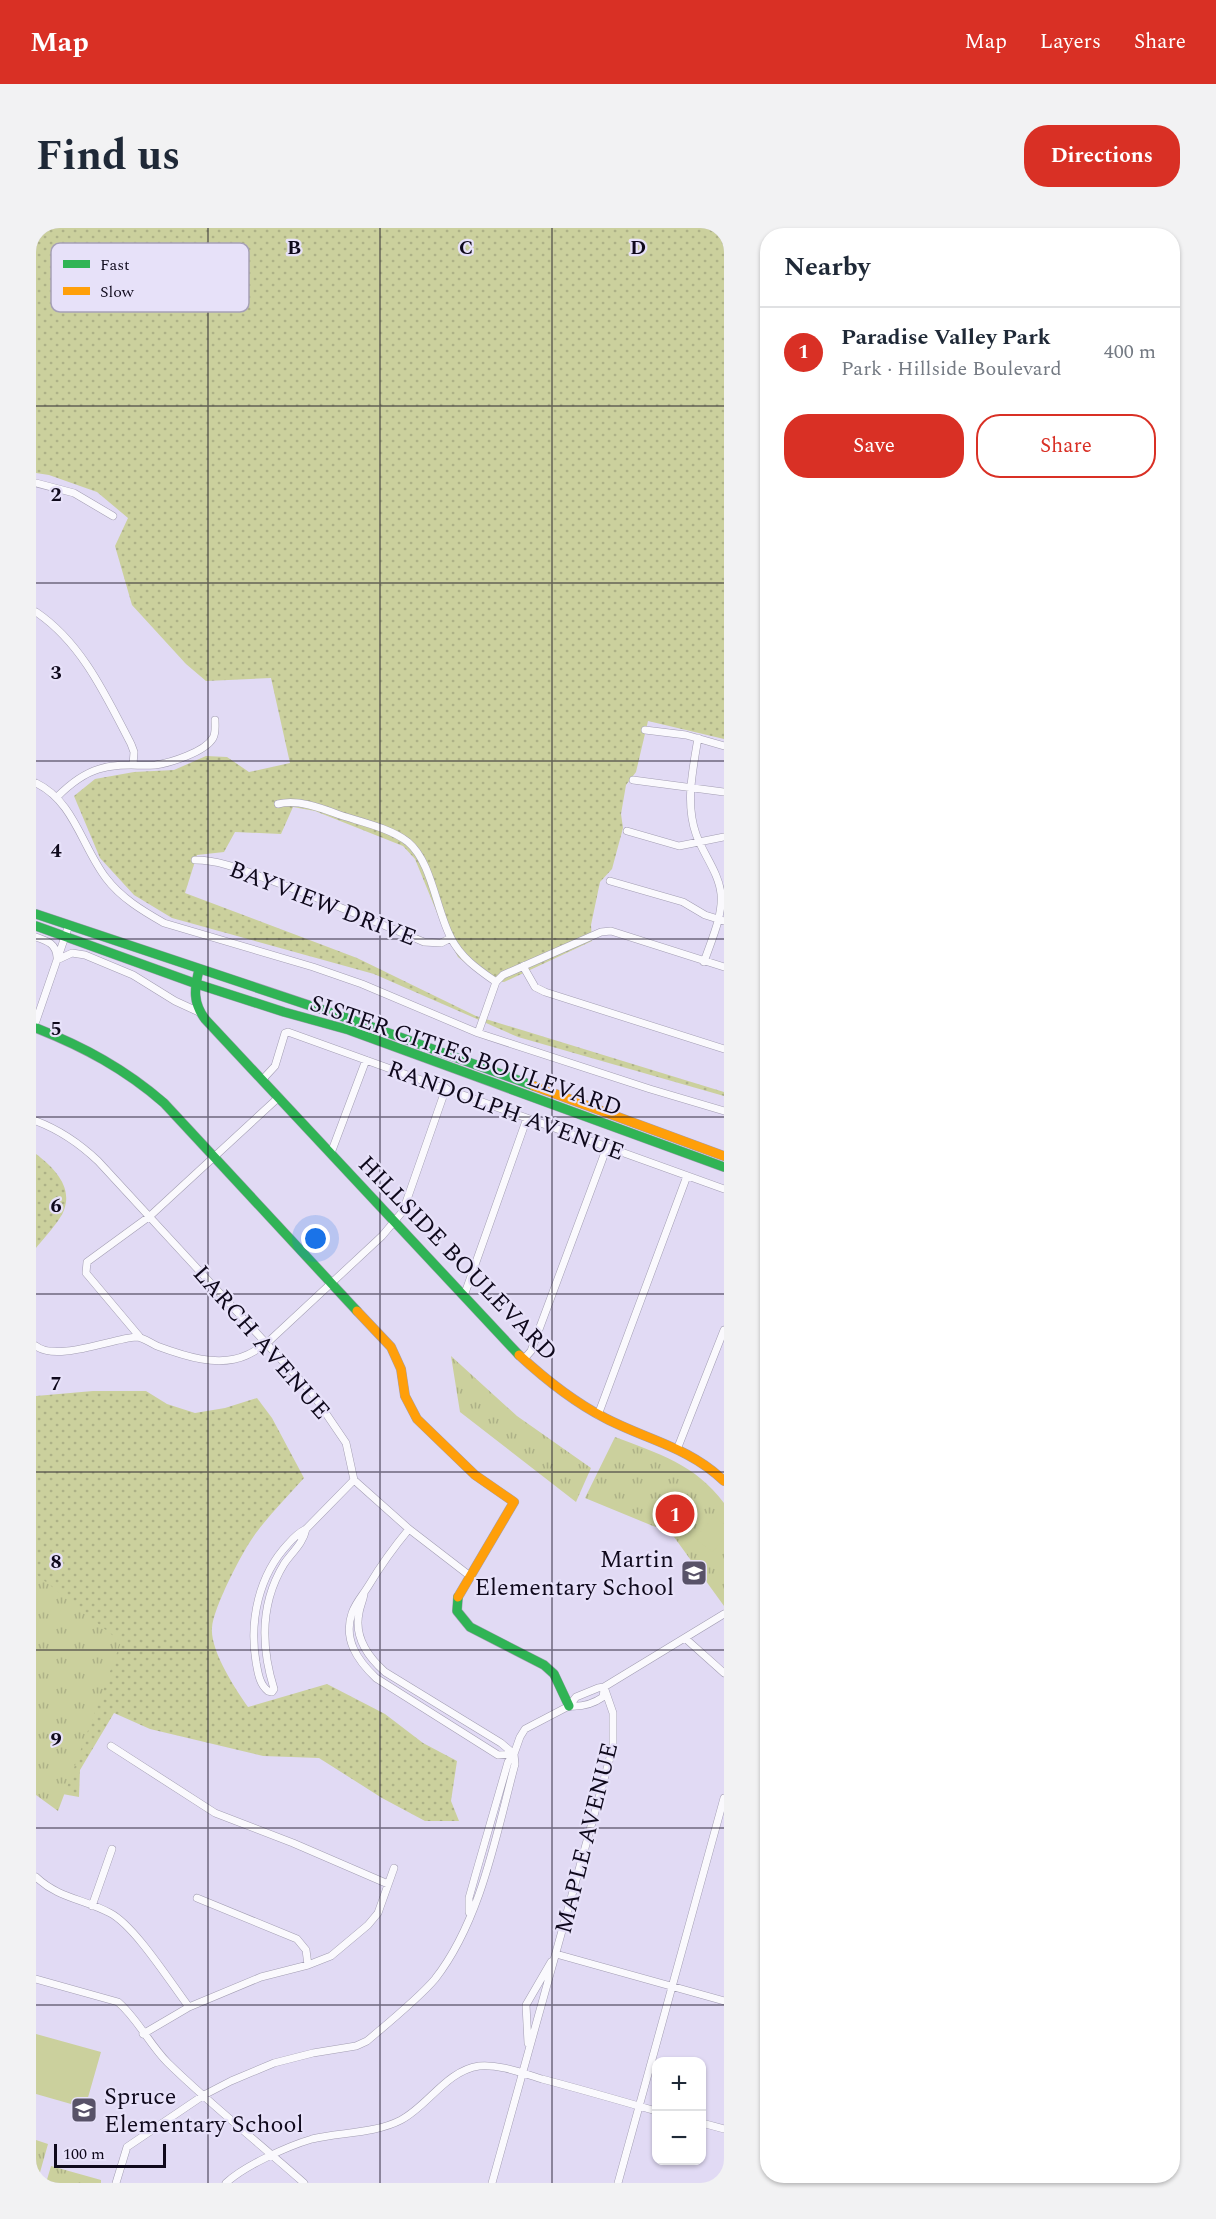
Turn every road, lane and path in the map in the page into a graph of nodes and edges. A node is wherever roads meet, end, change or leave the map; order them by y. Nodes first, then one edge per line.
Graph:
1 (36, 483) edge
2 (112, 516) dead end
3 (36, 612) edge
4 (214, 720) dead end
5 (645, 730) dead end
6 (698, 738) junction
7 (724, 746) edge
8 (133, 765) junction
9 (633, 780) dead end
10 (36, 783) edge
11 (691, 787) junction
12 (724, 792) edge
13 (57, 797) junction
14 (278, 804) dead end
15 (627, 831) dead end
16 (724, 837) edge
17 (700, 843) junction
18 (195, 860) dead end
19 (610, 880) dead end
20 (36, 914) edge
21 (721, 920) edge
22 (36, 926) edge
23 (69, 926) junction
24 (36, 937) edge
25 (65, 937) junction
26 (451, 938) junction
27 (57, 960) junction
28 (704, 962) junction
29 (523, 966) junction
30 (724, 967) edge
31 (199, 970) junction
32 (496, 982) junction
33 (195, 983) junction
34 (200, 1012) junction
35 (36, 1021) edge
36 (36, 1028) edge
37 (478, 1033) junction
38 (724, 1049) edge
39 (366, 1059) junction
40 (263, 1079) junction
41 (446, 1088) junction
42 (279, 1097) junction
43 (724, 1111) edge
44 (527, 1118) junction
45 (36, 1121) edge
46 (607, 1147) junction
47 (331, 1153) junction
48 (724, 1156) edge
49 (214, 1157) junction
50 (724, 1167) edge
51 (687, 1176) junction
52 (724, 1189) edge
53 (150, 1216) junction
54 (395, 1222) junction
55 (332, 1283) junction
56 (464, 1296) junction
57 (724, 1330) edge
58 (139, 1336) junction
59 (36, 1340) edge
60 (267, 1343) junction
61 (36, 1346) edge
62 (524, 1359) junction
63 (598, 1415) junction
64 (678, 1447) junction
65 (354, 1480) junction
66 (724, 1481) edge
67 (306, 1529) junction
68 (409, 1529) junction
69 (470, 1576) junction
70 (724, 1614) edge
71 (686, 1639) junction
72 (254, 1646) junction
73 (264, 1646) junction
74 (724, 1673) edge
75 (604, 1687) junction
76 (569, 1706) junction
77 (111, 1746) dead end
78 (514, 1754) junction
79 (724, 1798) edge
80 (112, 1849) dead end
81 (394, 1868) dead end
82 (36, 1877) edge
83 (388, 1884) junction
84 (197, 1898) dead end
85 (92, 1906) junction
86 (556, 1954) junction
87 (308, 1965) junction
88 (36, 1979) edge
89 (671, 1987) junction
90 (724, 2001) edge
91 (189, 2007) junction
92 (143, 2034) junction
93 (528, 2049) junction
94 (522, 2073) junction
95 (204, 2096) junction
96 (638, 2106) junction
97 (652, 2110) edge
98 (706, 2123) edge
99 (724, 2129) edge
100 (272, 2155) junction
101 (116, 2183) edge
102 (226, 2183) edge
103 (304, 2183) edge
104 (492, 2183) edge
105 (618, 2183) edge

1 - 2 street
3 - 8 street
4 - 8 street
5 - 6 street
6 - 7 street
6 - 11 street
8 - 13 street
9 - 11 street
10 - 13 street
11 - 12 street
11 - 17 street
13 - 37 street
14 - 26 street
15 - 17 street
16 - 17 street
17 - 21 street
18 - 26 street, BAYVIEW DRIVE
19 - 21 street
20 - 23 street
21 - 28 street
22 - 25 street
23 - 25 street
23 - 31 street
24 - 27 street
25 - 27 street
25 - 33 street
26 - 32 street
27 - 34 street, HILLSIDE BOULEVARD
27 - 35 street
28 - 29 street
28 - 30 street
29 - 32 street
29 - 38 street
31 - 33 street
31 - 48 street, SISTER CITIES BOULEVARD
32 - 37 street
33 - 34 street
33 - 50 street, SISTER CITIES BOULEVARD
34 - 40 street, HILLSIDE BOULEVARD
36 - 49 street
37 - 43 street
39 - 40 street, RANDOLPH AVENUE
39 - 41 street, RANDOLPH AVENUE
39 - 47 street
40 - 42 street, HILLSIDE BOULEVARD
41 - 44 street, RANDOLPH AVENUE
41 - 54 street
42 - 47 street, HILLSIDE BOULEVARD
42 - 49 street
44 - 46 street, RANDOLPH AVENUE
44 - 56 street
45 - 53 street, LARCH AVENUE
46 - 51 street, RANDOLPH AVENUE
46 - 62 street
47 - 54 street, HILLSIDE BOULEVARD
49 - 53 street
49 - 55 street
51 - 52 street, RANDOLPH AVENUE
51 - 63 street
53 - 58 street
53 - 60 street, LARCH AVENUE
54 - 55 street
54 - 56 street, HILLSIDE BOULEVARD
55 - 60 street
55 - 69 street
56 - 62 street, HILLSIDE BOULEVARD
57 - 64 street
58 - 60 street
58 - 61 street
59 - 61 street
60 - 65 street, LARCH AVENUE
62 - 63 street, HILLSIDE BOULEVARD
63 - 64 street, HILLSIDE BOULEVARD
64 - 66 street, HILLSIDE BOULEVARD
65 - 67 street
65 - 68 street
67 - 72 street
67 - 73 street
68 - 69 street
68 - 78 street
69 - 76 street
70 - 71 street
71 - 74 street
71 - 75 street
72 - 73 street
72 - 73 street
75 - 76 street
75 - 76 street
75 - 86 street, MAPLE AVENUE
76 - 78 street
77 - 83 street
78 - 95 street
79 - 89 street
80 - 85 street
81 - 83 street
82 - 85 street
83 - 87 street
84 - 87 street
85 - 91 street
86 - 89 street
86 - 93 street, MAPLE AVENUE
86 - 93 street, MAPLE AVENUE
87 - 91 street
88 - 92 street
89 - 90 street
89 - 96 street
91 - 92 street
92 - 95 street
93 - 94 street, MAPLE AVENUE
94 - 96 street
94 - 100 street
94 - 104 street, MAPLE AVENUE
95 - 100 street
95 - 101 street
96 - 97 street
96 - 105 street
98 - 99 street
100 - 102 street
100 - 103 street

